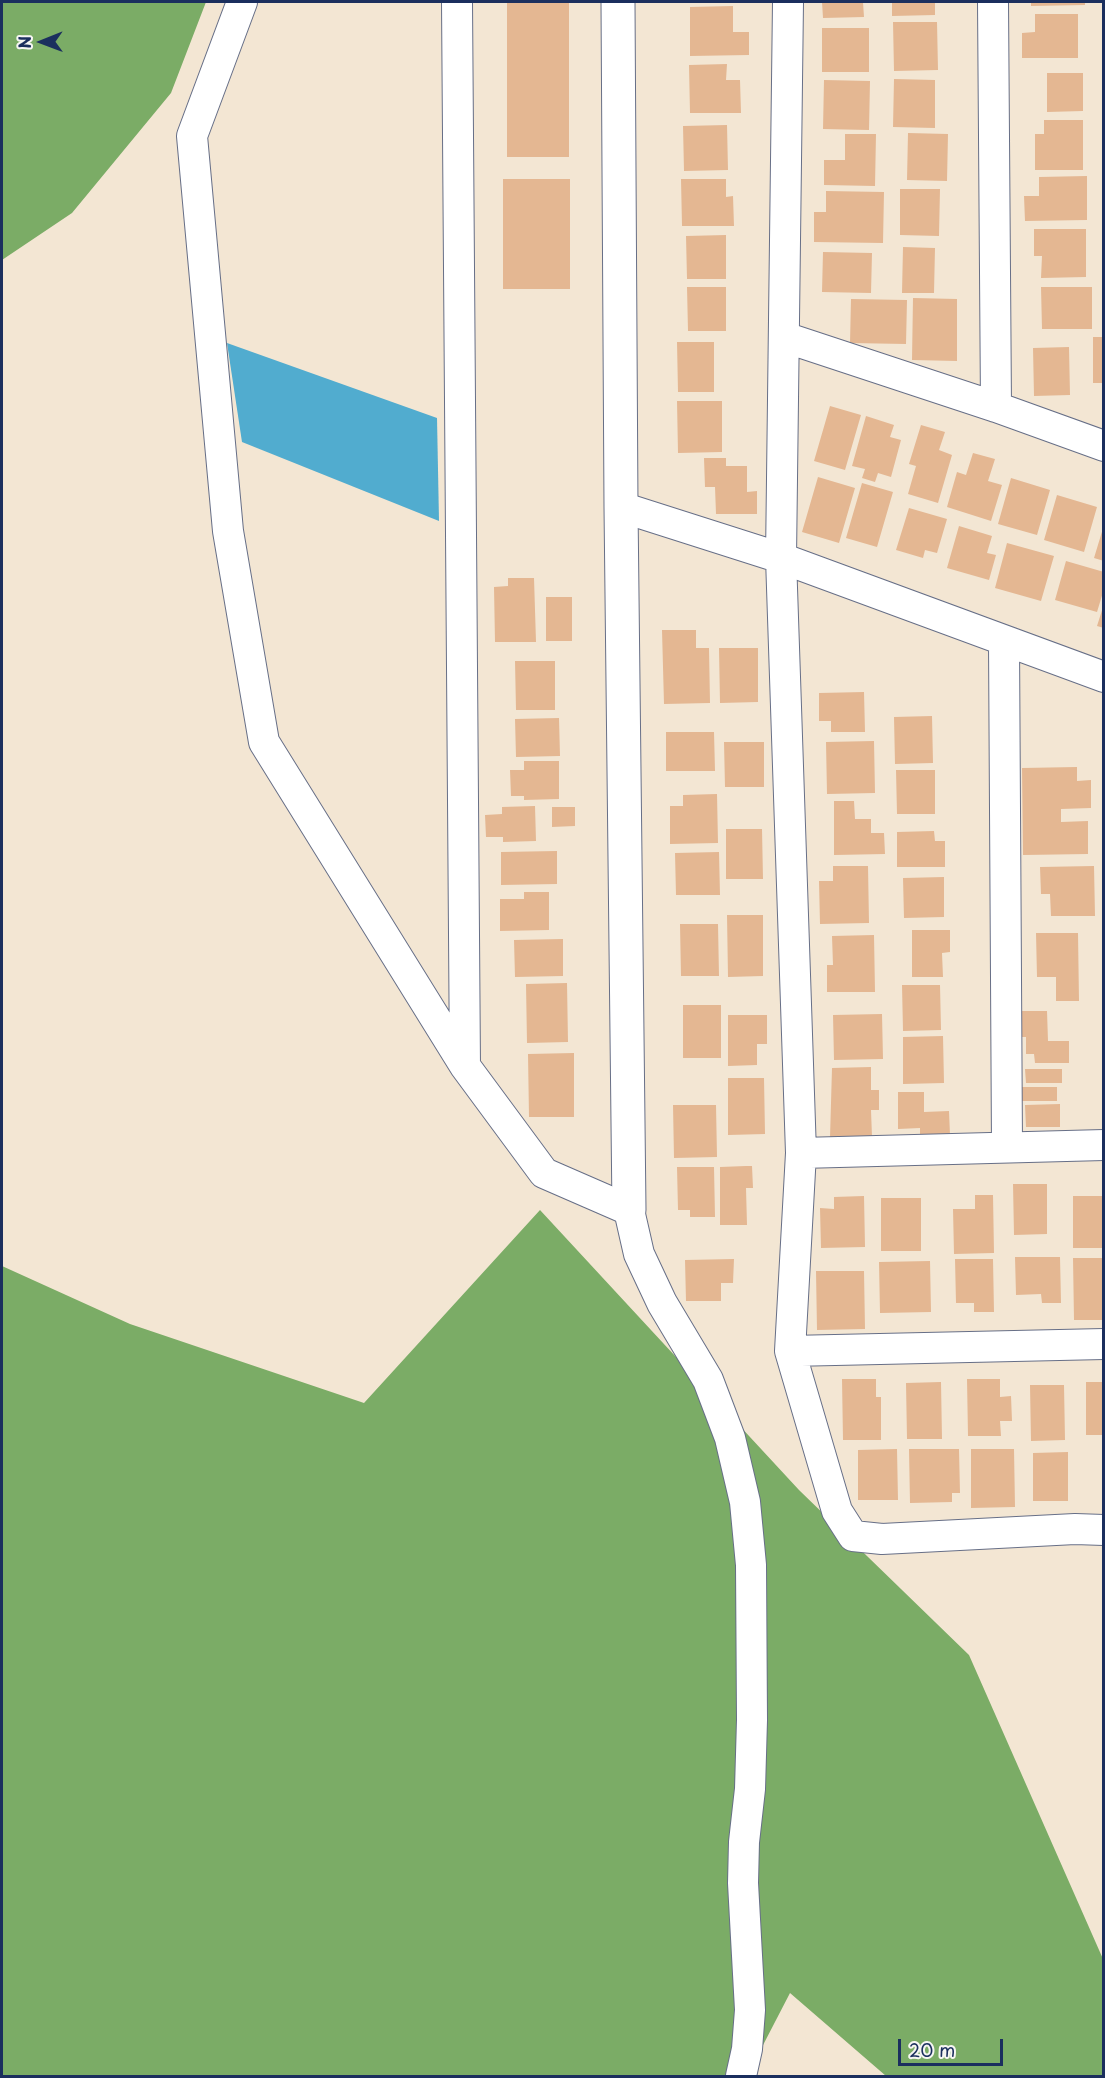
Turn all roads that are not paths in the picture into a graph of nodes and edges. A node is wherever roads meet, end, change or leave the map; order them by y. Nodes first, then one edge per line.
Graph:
1 (242, 2) edge
2 (457, 2) edge
3 (618, 2) edge
4 (788, 2) edge
5 (993, 2) edge
6 (784, 338) junction
7 (996, 407) junction
8 (1104, 446) edge
9 (621, 507) junction
10 (781, 558) junction
11 (1004, 642) junction
12 (1104, 677) edge
13 (465, 1066) junction
14 (1104, 1145) edge
15 (1007, 1146) junction
16 (801, 1153) junction
17 (629, 1210) junction
18 (1104, 1344) edge
19 (790, 1351) junction
20 (1104, 1530) edge
21 (741, 2076) edge

1 - 13 street
2 - 13 street
3 - 9 street
4 - 6 street
5 - 7 street
6 - 7 street
6 - 10 street
7 - 8 street
9 - 10 street
9 - 17 street
10 - 11 street
10 - 16 street
11 - 12 street
11 - 15 street
13 - 17 street
14 - 15 street
15 - 16 street
16 - 19 street
17 - 21 street
18 - 19 street
19 - 20 street

